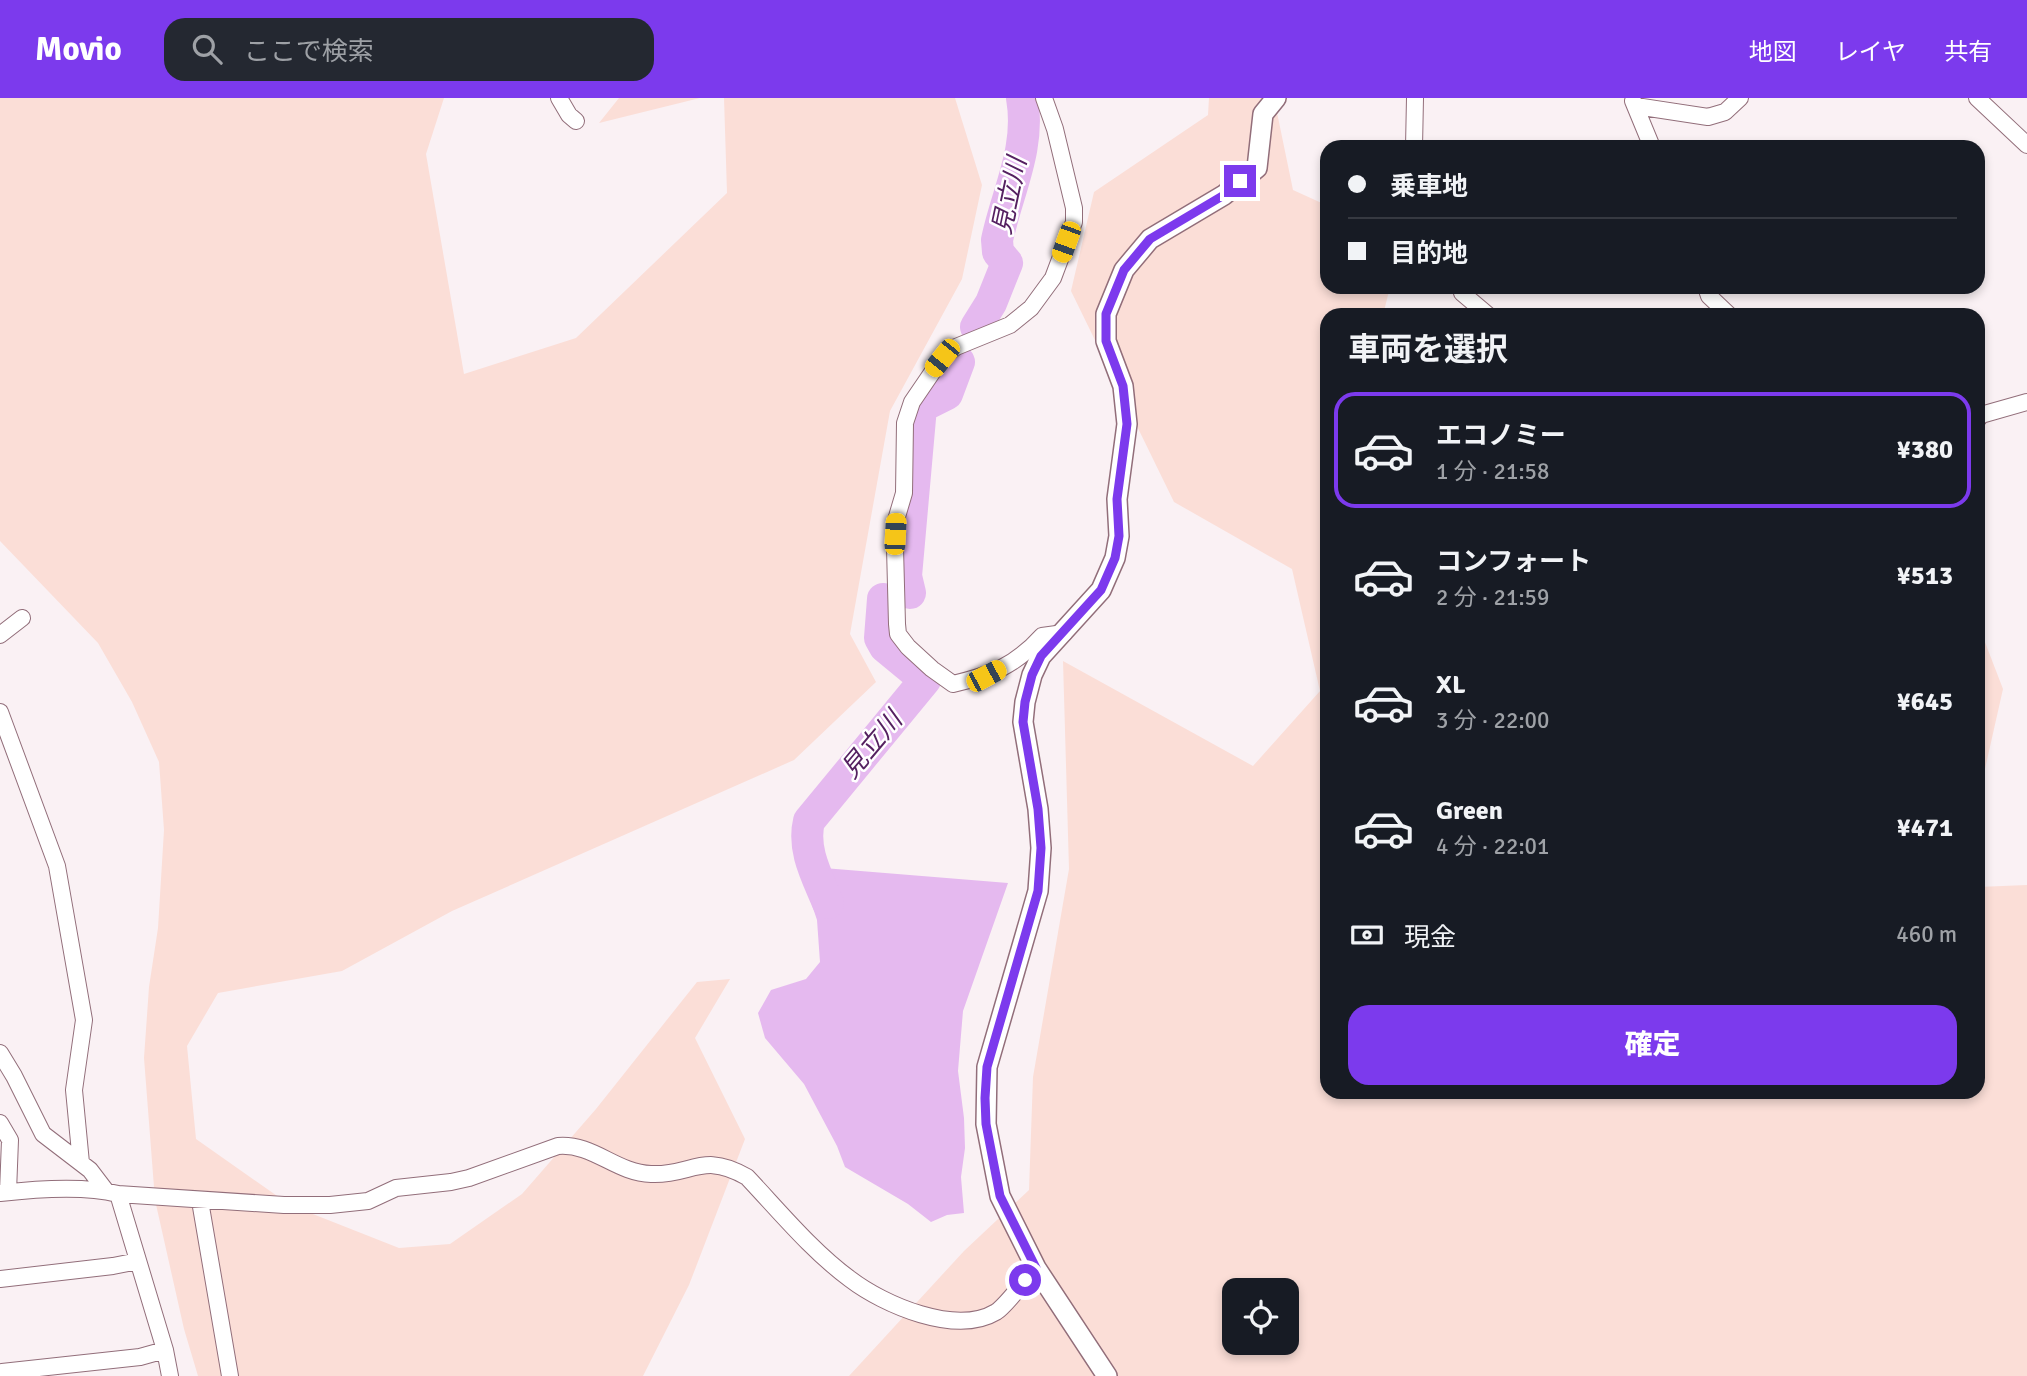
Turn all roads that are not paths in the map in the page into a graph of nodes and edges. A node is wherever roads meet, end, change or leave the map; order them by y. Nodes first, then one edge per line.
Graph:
1 (559, 98) edge
2 (1044, 98) edge
3 (1276, 98) edge
4 (1415, 98) edge
5 (1740, 98) edge
6 (1977, 98) edge
7 (1634, 102) edge
8 (576, 121) dead end
9 (1414, 140) edge
10 (1649, 140) edge
11 (2027, 145) edge
12 (1463, 294) edge
13 (1708, 294) edge
14 (1480, 308) edge
15 (1722, 308) edge
16 (2027, 402) edge
17 (1985, 414) edge
18 (22, 618) dead end
19 (1064, 632) junction
20 (0, 635) edge
21 (0, 712) edge
22 (0, 1054) edge
23 (0, 1123) edge
24 (81, 1163) junction
25 (4, 1193) edge
26 (112, 1193) junction
27 (200, 1201) junction
28 (138, 1261) junction
29 (1036, 1268) junction
30 (0, 1279) edge
31 (165, 1350) junction
32 (1, 1369) edge
33 (170, 1376) edge
34 (230, 1376) edge
35 (1107, 1376) edge

1 - 8 street
2 - 19 street
3 - 19 street
4 - 9 street
5 - 7 street
6 - 11 street
7 - 10 street
12 - 14 street
13 - 15 street
16 - 17 street
18 - 20 street
19 - 29 street
21 - 24 street
22 - 24 street
23 - 25 street
24 - 26 street
25 - 26 street
26 - 27 street
26 - 28 street
27 - 29 street
27 - 34 street
28 - 30 street
28 - 31 street
29 - 35 street
31 - 32 street
31 - 33 street

